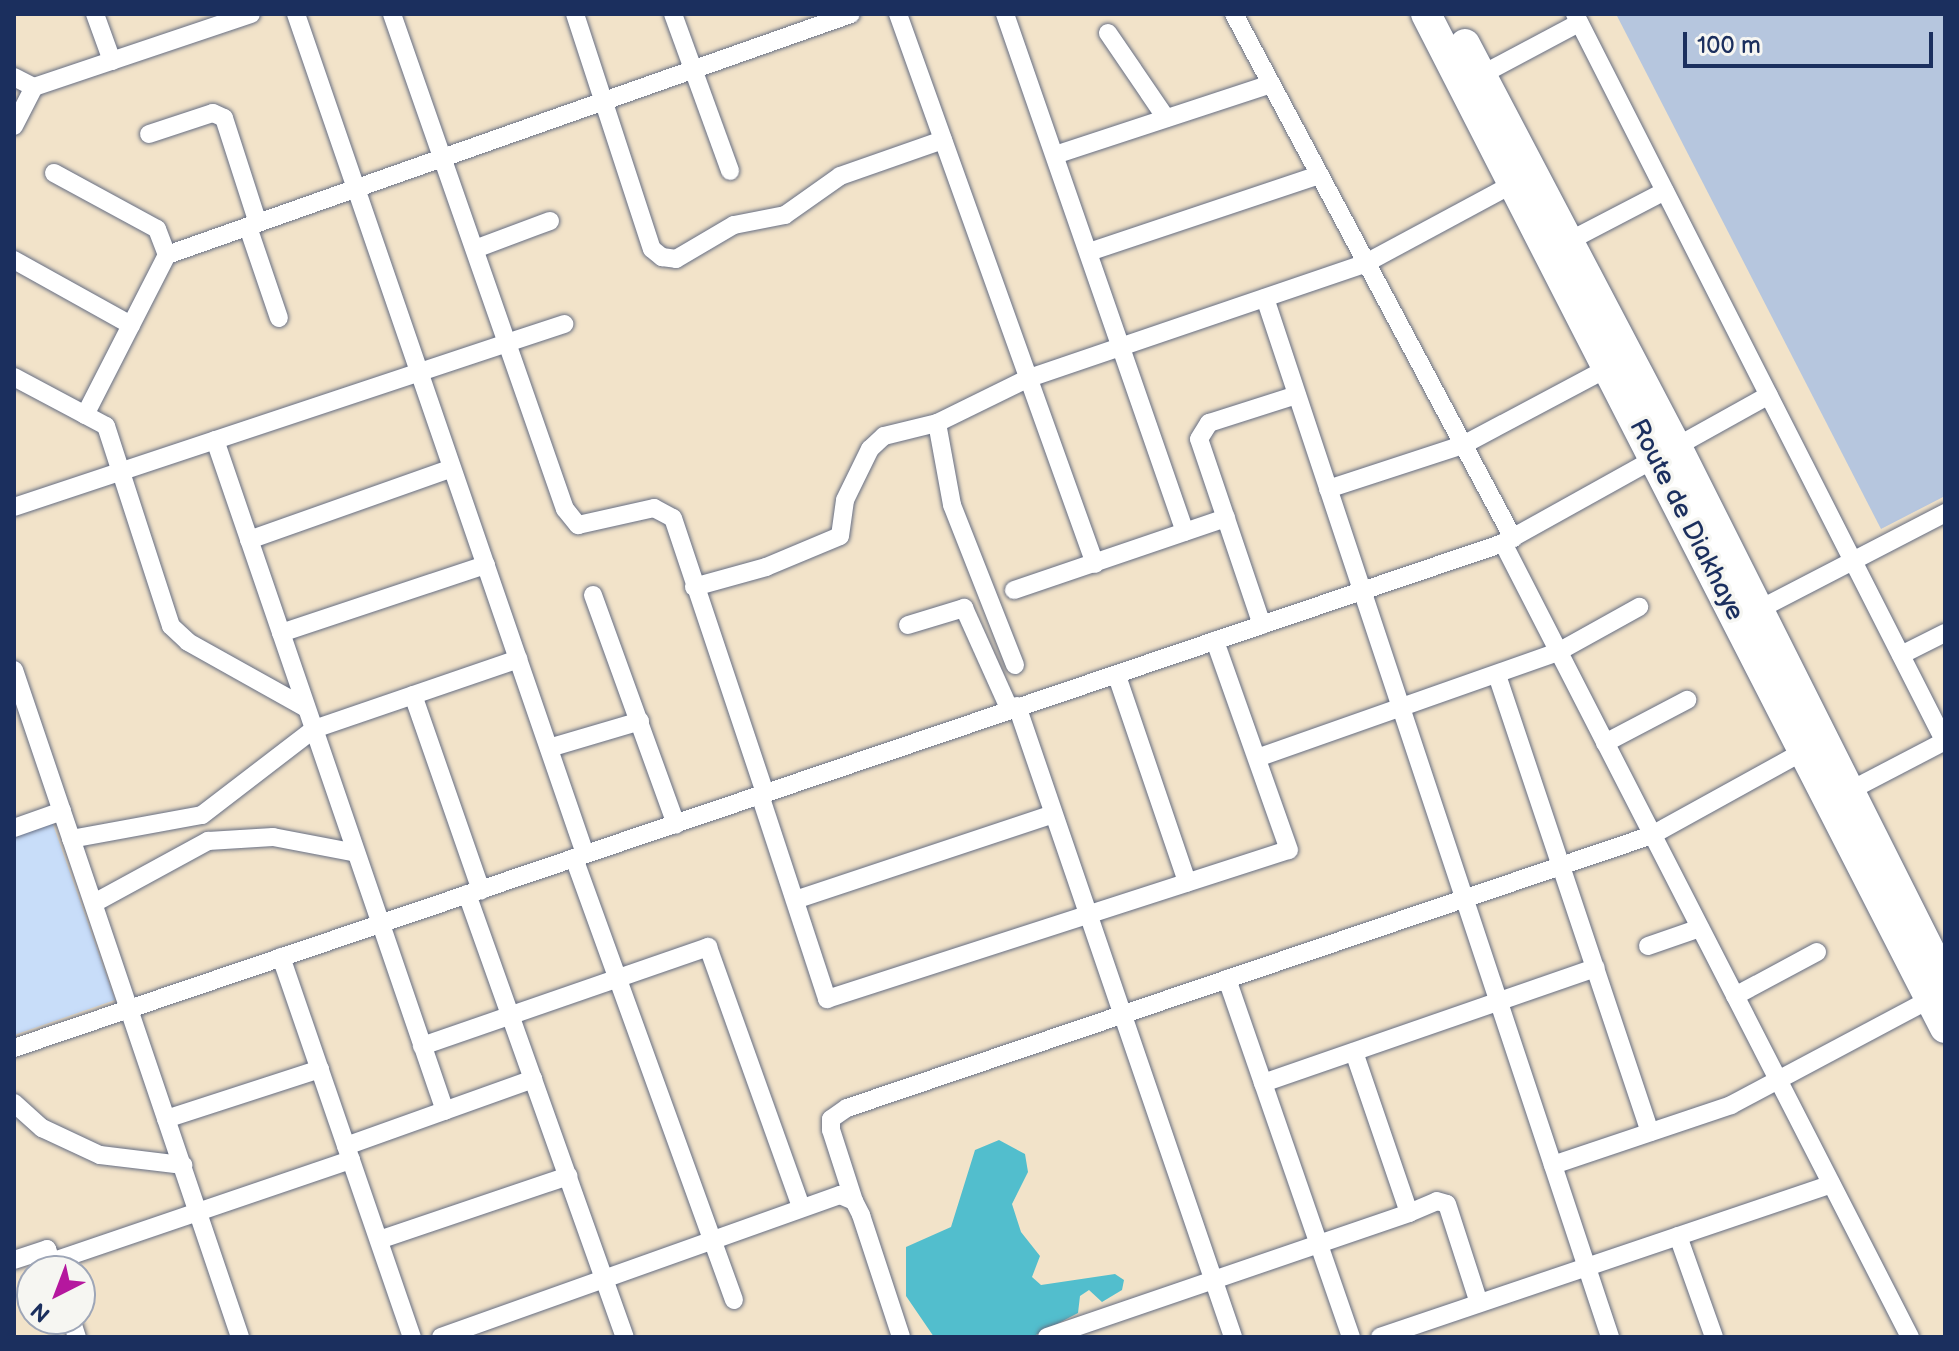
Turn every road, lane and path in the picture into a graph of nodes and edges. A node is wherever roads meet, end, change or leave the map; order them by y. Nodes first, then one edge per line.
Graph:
1 (95, 14) edge
2 (251, 14) edge
3 (296, 14) edge
4 (392, 14) edge
5 (575, 14) edge
6 (673, 14) edge
7 (851, 14) edge
8 (898, 14) edge
9 (1005, 14) edge
10 (1234, 14) edge
11 (1426, 14) edge
12 (1449, 14) edge
13 (1577, 18) edge
14 (794, 23) edge
15 (1108, 33) dead end
16 (112, 61) junction
17 (693, 71) junction
18 (1481, 75) junction
19 (14, 77) edge
20 (1271, 84) junction
21 (34, 87) junction
22 (605, 101) junction
23 (1166, 118) junction
24 (14, 126) edge
25 (149, 134) dead end
26 (943, 140) junction
27 (1055, 155) junction
28 (443, 158) junction
29 (730, 171) dead end
30 (54, 173) dead end
31 (1319, 175) junction
32 (1513, 184) junction
33 (356, 189) junction
34 (1665, 191) junction
35 (550, 221) dead end
36 (253, 225) junction
37 (1569, 241) junction
38 (475, 249) junction
39 (1089, 252) junction
40 (167, 255) junction
41 (14, 260) edge
42 (1366, 263) junction
43 (1265, 298) junction
44 (279, 318) dead end
45 (564, 324) dead end
46 (131, 325) junction
47 (507, 342) junction
48 (1121, 347) junction
49 (1608, 368) junction
50 (419, 372) junction
51 (14, 377) edge
52 (1029, 378) junction
53 (1297, 395) junction
54 (1769, 395) junction
55 (85, 415) junction
56 (937, 423) junction
57 (215, 440) junction
58 (1463, 445) junction
59 (1666, 453) junction
60 (452, 468) junction
61 (122, 471) junction
62 (1328, 489) junction
63 (14, 507) edge
64 (1945, 513) edge
65 (1226, 518) junction
66 (1185, 532) junction
67 (249, 540) junction
68 (1508, 541) junction
69 (1853, 561) junction
70 (1095, 564) junction
71 (486, 565) junction
72 (694, 587) junction
73 (1014, 590) dead end
74 (1362, 591) junction
75 (593, 595) dead end
76 (1639, 607) dead end
77 (1758, 610) junction
78 (908, 625) dead end
79 (1262, 625) junction
80 (281, 633) junction
81 (1945, 633) edge
82 (1215, 641) junction
83 (1558, 652) junction
84 (1901, 655) junction
85 (518, 659) junction
86 (1015, 665) dead end
87 (14, 670) edge
88 (1497, 675) junction
89 (1117, 676) junction
90 (413, 695) junction
91 (1687, 700) dead end
92 (1398, 706) junction
93 (1013, 707) junction
94 (306, 708) junction
95 (22, 720) edge
96 (640, 721) junction
97 (314, 729) junction
98 (1945, 741) edge
99 (1605, 743) junction
100 (549, 748) junction
101 (1804, 751) junction
102 (1257, 758) junction
103 (1849, 791) junction
104 (763, 794) junction
105 (62, 811) junction
106 (1053, 814) junction
107 (202, 815) junction
108 (676, 824) junction
109 (14, 828) edge
110 (1652, 835) junction
111 (71, 839) junction
112 (208, 841) junction
113 (352, 852) junction
114 (580, 856) junction
115 (1562, 866) junction
116 (1187, 882) junction
117 (474, 892) junction
118 (1464, 899) junction
119 (795, 900) junction
120 (96, 902) junction
121 (1088, 915) junction
122 (380, 924) junction
123 (1700, 928) junction
124 (1648, 946) dead end
125 (1817, 952) dead end
126 (281, 957) junction
127 (1596, 968) junction
128 (617, 979) junction
129 (1227, 979) junction
130 (1938, 990) edge
131 (1735, 996) junction
132 (1498, 1002) junction
133 (129, 1009) junction
134 (510, 1015) junction
135 (1122, 1015) junction
136 (1945, 1028) edge
137 (422, 1046) junction
138 (14, 1048) edge
139 (1354, 1052) junction
140 (320, 1069) junction
141 (533, 1079) junction
142 (1778, 1080) junction
143 (1263, 1083) junction
144 (14, 1103) edge
145 (445, 1111) junction
146 (166, 1119) junction
147 (1650, 1132) junction
148 (349, 1153) junction
149 (183, 1165) junction
150 (1553, 1165) junction
151 (568, 1176) junction
152 (1831, 1184) junction
153 (854, 1201) junction
154 (801, 1207) junction
155 (198, 1212) junction
156 (1409, 1213) junction
157 (1678, 1236) junction
158 (711, 1239) junction
159 (379, 1240) junction
160 (1319, 1244) junction
161 (29, 1255) edge
162 (49, 1255) edge
163 (83, 1255) edge
164 (1587, 1267) junction
165 (1214, 1280) junction
166 (605, 1281) junction
167 (734, 1300) dead end
168 (1478, 1300) junction
169 (1405, 1333) edge
170 (240, 1337) edge
171 (412, 1337) edge
172 (441, 1337) edge
173 (625, 1337) edge
174 (901, 1337) edge
175 (1047, 1337) edge
176 (1233, 1337) edge
177 (1351, 1337) edge
178 (1380, 1337) edge
179 (1610, 1337) edge
180 (1714, 1337) edge
181 (1910, 1337) edge

1 - 16 street
2 - 16 street
3 - 33 street
4 - 28 street
5 - 22 street
6 - 17 street
7 - 14 street
8 - 26 street
9 - 27 street
10 - 20 street
11 - 32 main road, Route de Diakhaye
12 - 18 main road, Route de Diakhaye
13 - 18 street
13 - 34 street
14 - 17 street
15 - 23 street
16 - 21 street
17 - 22 street
17 - 29 street
18 - 37 main road, Route de Diakhaye
19 - 21 street
20 - 23 street
20 - 31 street
21 - 24 street
22 - 26 street
22 - 28 street
23 - 27 street
25 - 36 street
26 - 52 street
27 - 39 street
28 - 33 street
28 - 38 street
30 - 40 street
31 - 39 street
31 - 42 street
32 - 42 street
32 - 49 main road, Route de Diakhaye
33 - 36 street
33 - 50 street
34 - 37 street
34 - 54 street
35 - 38 street
36 - 40 street
36 - 44 street
37 - 59 main road, Route de Diakhaye
38 - 47 street
39 - 48 street
40 - 46 street
41 - 46 street
42 - 43 street
42 - 58 street
43 - 48 street
43 - 53 street
45 - 47 street
46 - 55 street
47 - 50 street
47 - 72 street
48 - 52 street
48 - 66 street
49 - 58 street
49 - 59 main road, Route de Diakhaye
50 - 57 street
50 - 60 street
51 - 55 street
52 - 56 street
52 - 70 street
53 - 62 street
53 - 65 street
54 - 59 street
54 - 69 street
55 - 61 street
56 - 72 street
56 - 86 street
57 - 61 street
57 - 67 street
58 - 62 street
58 - 68 street
59 - 68 street
59 - 77 main road, Route de Diakhaye
59 - 101 main road, Route de Diakhaye
60 - 67 street
60 - 71 street
61 - 63 street
61 - 94 street
62 - 74 street
64 - 69 street
65 - 66 street
65 - 79 street
66 - 70 street
67 - 80 street
68 - 74 street
68 - 83 street
69 - 77 street
69 - 84 street
70 - 73 street
71 - 80 street
71 - 85 street
72 - 104 street
74 - 79 street
74 - 92 street
75 - 96 street
76 - 83 street
77 - 103 main road, Route de Diakhaye
78 - 93 street
79 - 82 street
80 - 94 street
81 - 84 street
82 - 89 street
82 - 102 street
83 - 88 street
83 - 99 street
84 - 98 street
85 - 90 street
85 - 100 street
87 - 95 street
88 - 92 street
88 - 115 street
89 - 93 street
89 - 116 street
90 - 97 street
90 - 117 street
91 - 99 street
92 - 102 street
92 - 118 street
93 - 104 street
93 - 106 street
94 - 97 street
95 - 105 street
96 - 100 street
96 - 108 street
97 - 107 street
97 - 113 street
98 - 103 street
99 - 110 street
100 - 114 street
101 - 110 street
101 - 130 main road, Route de Diakhaye
102 - 116 street
103 - 130 main road, Route de Diakhaye
104 - 108 street
104 - 119 street
105 - 109 street
105 - 111 street
106 - 119 street
106 - 121 street
107 - 111 street
107 - 112 street
108 - 114 street
110 - 115 street
110 - 123 street
111 - 120 street
112 - 113 street
112 - 120 street
113 - 122 street
114 - 117 street
114 - 128 street
115 - 118 street
115 - 127 street
116 - 121 street
117 - 122 street
117 - 134 street
118 - 129 street
118 - 132 street
119 - 121 street
120 - 133 street
121 - 135 street
122 - 126 street
122 - 137 street
123 - 124 street
123 - 131 street
125 - 131 street
126 - 133 street
126 - 140 street
127 - 132 street
127 - 147 street
128 - 134 street
128 - 154 street
128 - 158 street
129 - 135 street
129 - 143 street
130 - 136 main road, Route de Diakhaye
130 - 142 street
131 - 142 street
132 - 139 street
132 - 150 street
133 - 138 street
133 - 146 street
134 - 137 street
134 - 141 street
135 - 153 street
135 - 165 street
137 - 145 street
139 - 143 street
139 - 156 street
140 - 146 street
140 - 148 street
141 - 145 street
141 - 151 street
142 - 147 street
142 - 152 street
143 - 160 street
144 - 149 street
145 - 148 street
146 - 149 street
147 - 150 street
148 - 155 street
148 - 159 street
149 - 155 street
150 - 164 street
151 - 159 street
151 - 166 street
152 - 157 street
152 - 181 street
153 - 154 street
153 - 174 street
154 - 158 street
155 - 163 street
155 - 170 street
156 - 160 street
156 - 168 street
157 - 164 street
157 - 180 street
158 - 166 street
158 - 167 street
159 - 171 street
160 - 165 street
160 - 177 street
161 - 162 street
164 - 168 street
164 - 179 street
165 - 175 street
165 - 176 street
166 - 172 street
166 - 173 street
168 - 169 street
169 - 178 street

